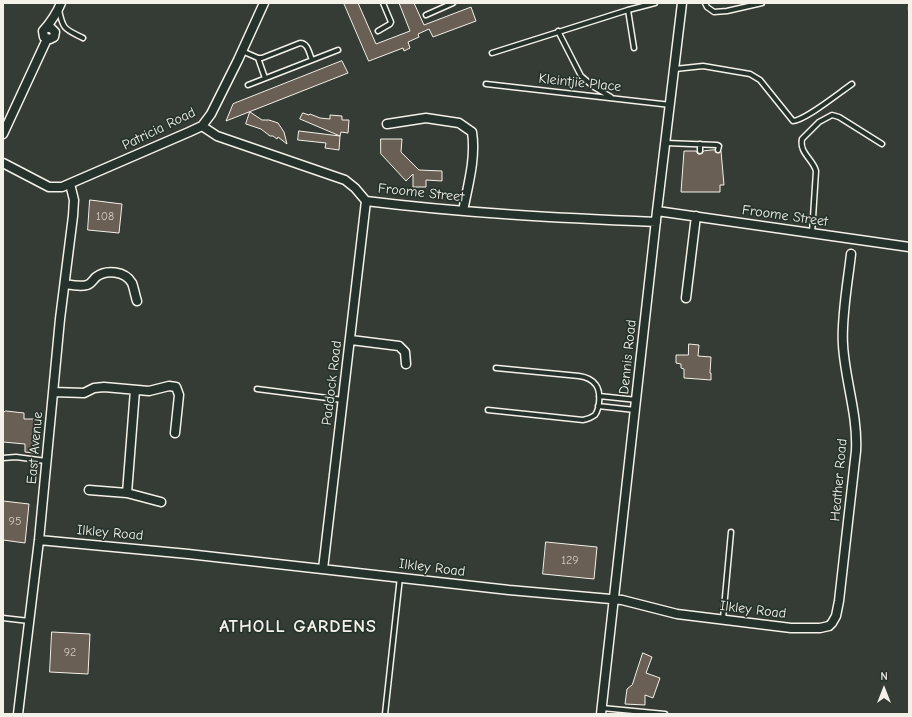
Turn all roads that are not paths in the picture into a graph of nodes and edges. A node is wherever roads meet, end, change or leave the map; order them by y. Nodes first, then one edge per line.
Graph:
1 (264, 3) edge
2 (382, 3) edge
3 (453, 3) edge
4 (655, 3) edge
5 (682, 3) edge
6 (705, 3) edge
7 (762, 3) edge
8 (59, 8) edge
9 (628, 10) junction
10 (426, 15) dead end
11 (378, 31) dead end
12 (558, 31) junction
13 (83, 38) dead end
14 (634, 48) dead end
15 (338, 50) dead end
16 (242, 51) junction
17 (492, 52) dead end
18 (258, 58) junction
19 (312, 60) junction
20 (675, 69) junction
21 (265, 78) junction
22 (248, 84) dead end
23 (486, 84) dead end
24 (852, 84) dead end
25 (613, 98) junction
26 (671, 104) junction
27 (387, 124) dead end
28 (202, 126) junction
29 (3, 134) edge
30 (666, 143) junction
31 (700, 144) junction
32 (882, 144) dead end
33 (718, 150) dead end
34 (700, 151) dead end
35 (3, 163) edge
36 (70, 184) junction
37 (366, 201) junction
38 (463, 211) junction
39 (657, 211) junction
40 (696, 216) junction
41 (656, 222) junction
42 (812, 233) junction
43 (909, 247) edge
44 (851, 254) dead end
45 (65, 284) junction
46 (686, 298) dead end
47 (137, 301) dead end
48 (351, 340) junction
49 (406, 364) dead end
50 (496, 368) dead end
51 (257, 389) dead end
52 (136, 390) junction
53 (54, 392) junction
54 (599, 396) junction
55 (343, 400) junction
56 (636, 400) junction
57 (598, 406) junction
58 (488, 410) dead end
59 (635, 410) junction
60 (175, 433) dead end
61 (3, 458) edge
62 (46, 461) junction
63 (89, 490) dead end
64 (127, 493) junction
65 (161, 502) dead end
66 (731, 532) dead end
67 (39, 540) junction
68 (323, 569) junction
69 (400, 577) junction
70 (614, 599) junction
71 (3, 618) edge
72 (723, 619) junction
73 (29, 621) junction
74 (820, 628) joint
75 (602, 711) edge
76 (18, 714) edge
77 (385, 714) edge
78 (665, 714) edge

1 - 16 street, Patricia Road
2 - 11 lane
3 - 10 lane
4 - 9 lane
5 - 20 street, Dennis Road
6 - 7 lane
8 - 13 lane
8 - 29 street
9 - 12 lane
9 - 14 lane
12 - 17 lane
12 - 25 lane
15 - 19 lane
16 - 18 lane
16 - 28 street, Patricia Road
18 - 19 lane
18 - 21 lane
19 - 21 lane
20 - 24 lane
20 - 26 street, Dennis Road
21 - 22 lane
23 - 25 lane, Kleintjie Place
25 - 26 lane, Kleintjie Place
26 - 30 street, Dennis Road
27 - 38 street
28 - 36 street, Patricia Road
28 - 37 street, Froome Street
30 - 31 lane
30 - 39 street, Dennis Road
31 - 33 lane
31 - 34 lane
32 - 42 lane
35 - 36 street, Patricia Road
36 - 45 street, East Avenue
37 - 38 street, Froome Street
37 - 48 street, Paddock Road
38 - 41 street, Froome Street
39 - 40 street, Froome Street
39 - 41 street, Dennis Road
40 - 42 street, Froome Street
40 - 46 street
41 - 56 street, Dennis Road
42 - 43 street, Froome Street
44 - 74 street, Heather Road
45 - 47 street
45 - 53 street, East Avenue
48 - 49 street
48 - 55 street, Paddock Road
50 - 54 lane
51 - 55 lane
52 - 53 street
52 - 60 street
52 - 64 street
53 - 62 street, East Avenue
54 - 56 lane
54 - 57 lane
55 - 68 street, Paddock Road
56 - 59 street, Dennis Road
57 - 58 lane
57 - 59 lane
59 - 70 street, Dennis Road
61 - 62 lane
62 - 67 street, East Avenue
63 - 64 street
64 - 65 street
66 - 72 lane
67 - 68 street, Ilkley Road
67 - 73 street, East Avenue
68 - 69 street, Ilkley Road
69 - 70 street, Ilkley Road
69 - 77 lane
70 - 72 street, Ilkley Road
70 - 75 street, Dennis Road
71 - 73 lane
72 - 74 street, Ilkley Road
73 - 76 street, East Avenue
75 - 78 lane

